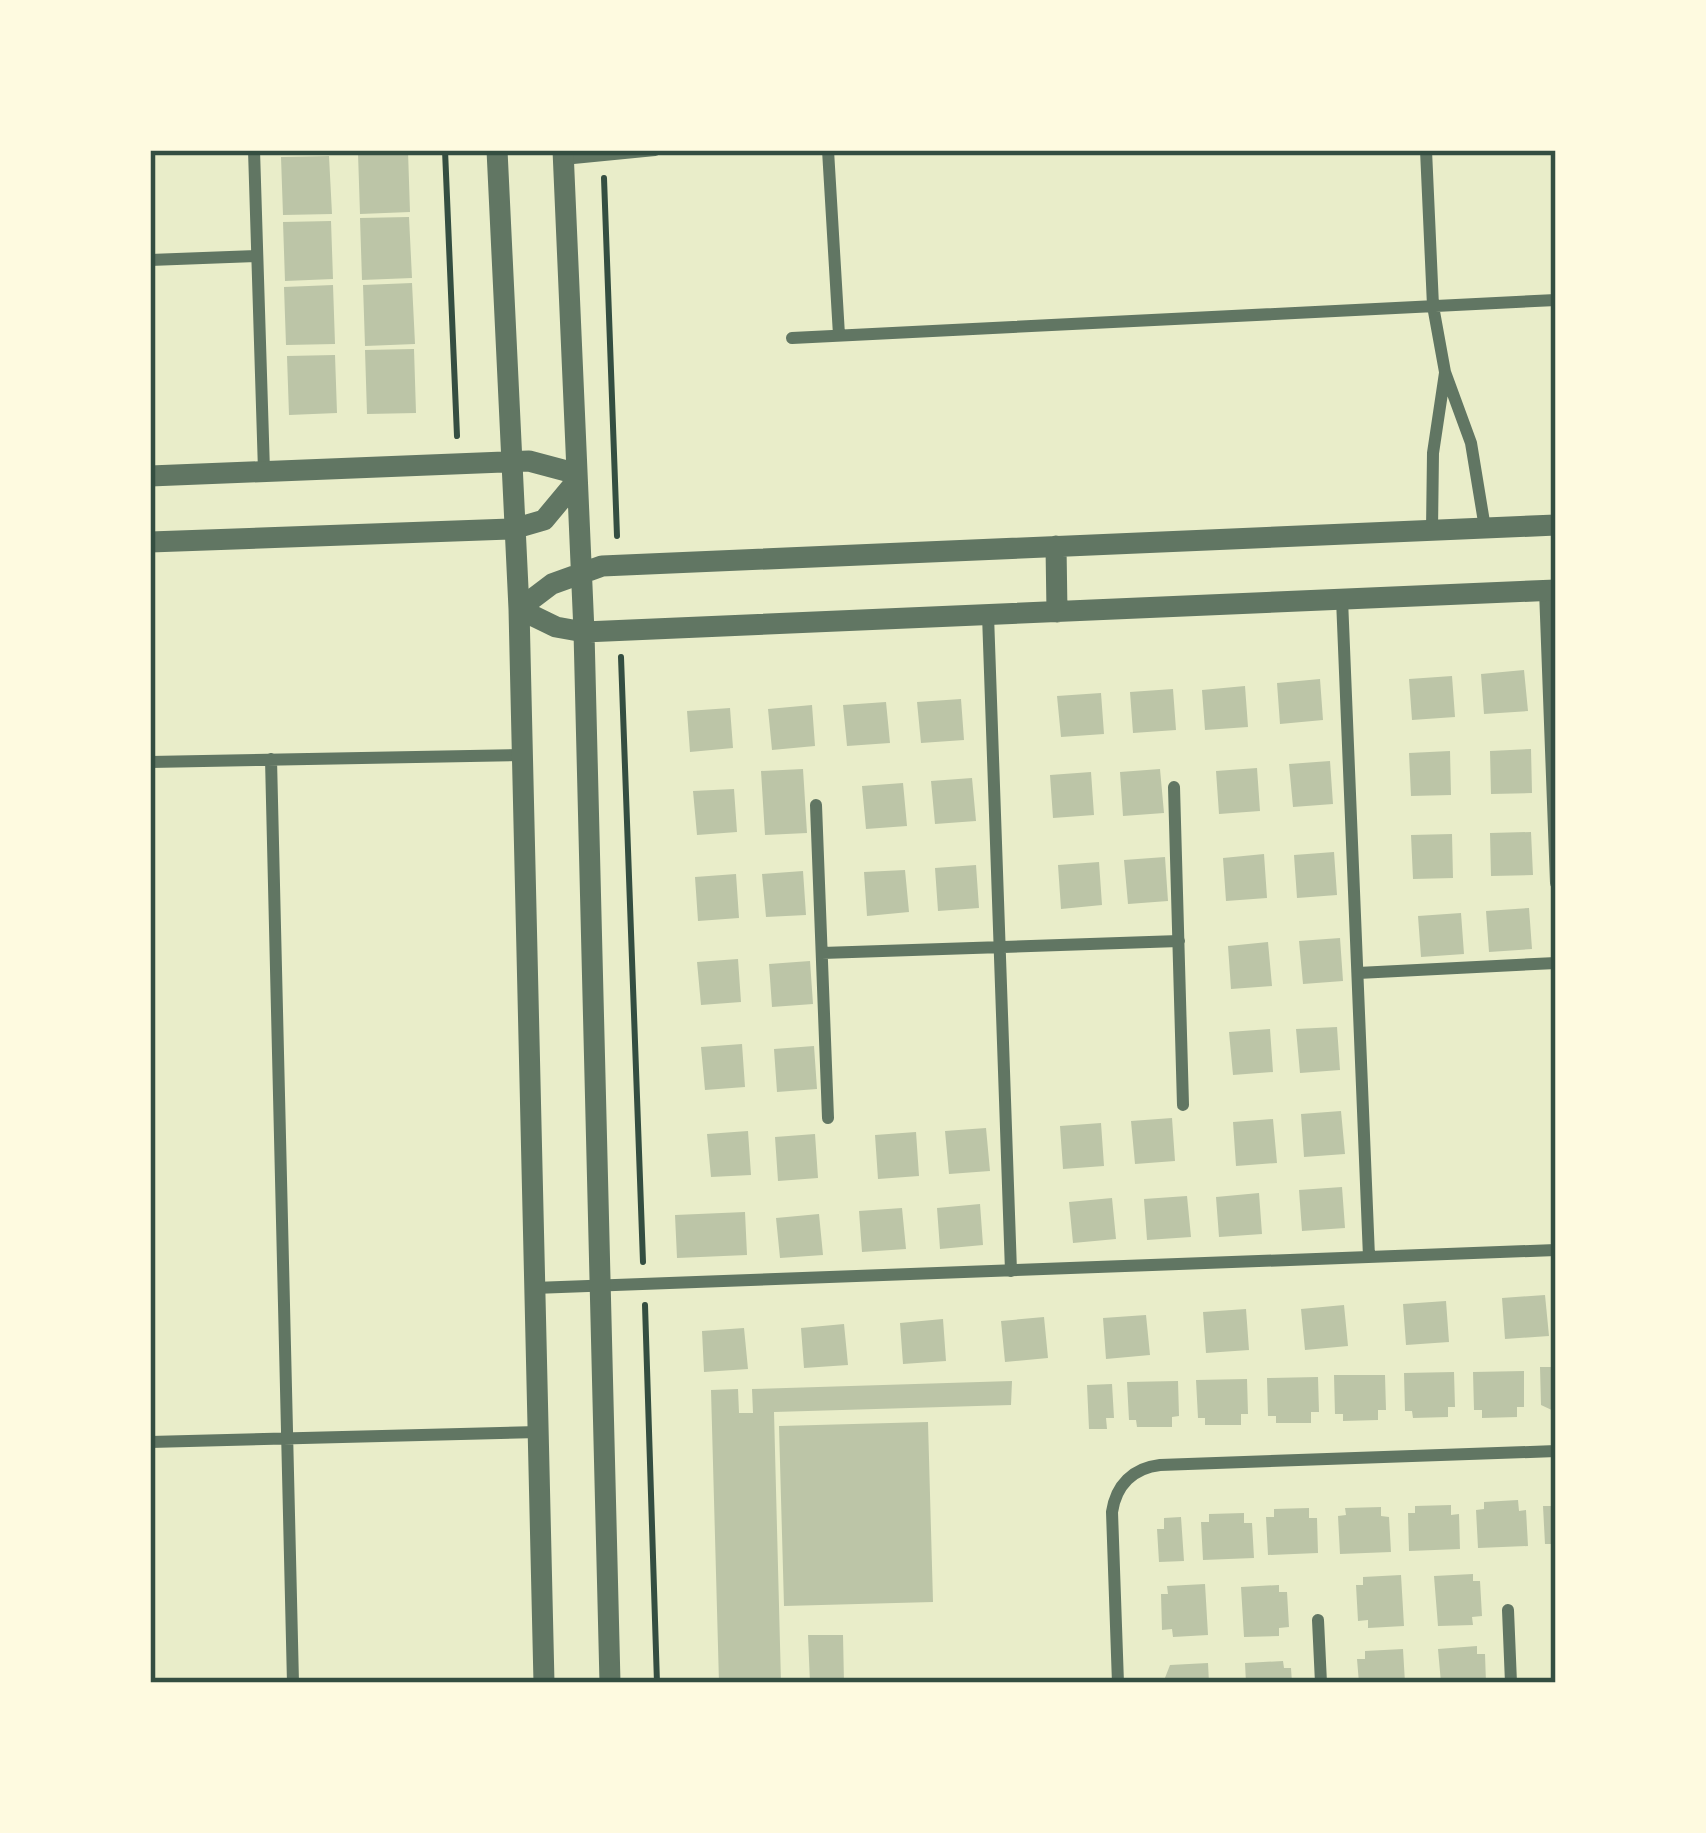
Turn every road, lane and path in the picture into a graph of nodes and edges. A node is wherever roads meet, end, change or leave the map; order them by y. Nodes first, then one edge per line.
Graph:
1 (254, 150) edge
2 (445, 150) edge
3 (497, 150) edge
4 (655, 150) edge
5 (828, 150) edge
6 (1426, 150) edge
7 (563, 155) edge
8 (603, 157) junction
9 (257, 256) junction
10 (150, 260) edge
11 (1556, 300) edge
12 (1433, 306) junction
13 (839, 335) junction
14 (792, 338) dead end
15 (1445, 372) junction
16 (510, 461) junction
17 (458, 464) junction
18 (264, 471) junction
19 (150, 476) edge
20 (574, 478) junction
21 (1556, 525) edge
22 (1485, 528) junction
23 (513, 529) junction
24 (1432, 530) junction
25 (150, 542) edge
26 (1056, 546) junction
27 (618, 565) junction
28 (580, 572) junction
29 (1550, 590) edge
30 (1342, 599) junction
31 (519, 609) junction
32 (1057, 612) junction
33 (988, 615) junction
34 (620, 631) junction
35 (584, 632) junction
36 (523, 755) junction
37 (271, 759) junction
38 (150, 761) edge
39 (1174, 787) dead end
40 (816, 806) dead end
41 (1556, 883) edge
42 (1179, 941) junction
43 (999, 947) junction
44 (822, 953) junction
45 (1556, 963) edge
46 (1358, 973) junction
47 (1183, 1105) dead end
48 (828, 1118) dead end
49 (1556, 1250) edge
50 (1370, 1257) junction
51 (1011, 1271) junction
52 (644, 1284) junction
53 (597, 1286) junction
54 (534, 1288) junction
55 (538, 1432) junction
56 (287, 1438) junction
57 (150, 1442) edge
58 (1556, 1451) edge
59 (1508, 1610) dead end
60 (1318, 1620) dead end
61 (293, 1683) edge
62 (544, 1683) edge
63 (610, 1683) edge
64 (657, 1683) edge
65 (1118, 1683) edge
66 (1321, 1683) edge
67 (1511, 1683) edge

1 - 9 street
2 - 17 path
3 - 16 street
4 - 8 street
5 - 13 street
6 - 12 street
7 - 8 street
7 - 20 street
8 - 27 path
9 - 10 street
9 - 18 street
11 - 12 street
12 - 13 street
12 - 15 street
13 - 14 street
15 - 22 street
15 - 24 street
16 - 17 street
16 - 20 street
16 - 23 street
17 - 18 street
18 - 19 street
20 - 23 street
20 - 28 street
21 - 22 street
22 - 24 street
23 - 25 street
23 - 31 street
24 - 26 street
26 - 27 street
26 - 32 street
27 - 28 street
28 - 31 street
28 - 35 street
29 - 30 street
29 - 41 street
30 - 32 street
30 - 46 street
31 - 35 street
31 - 36 street
32 - 33 street
33 - 34 street
33 - 43 street
34 - 35 street
34 - 52 path
35 - 53 street
36 - 37 street
36 - 54 street
37 - 38 street
37 - 56 street
39 - 42 street
40 - 44 street
42 - 43 street
42 - 47 street
43 - 44 street
43 - 51 street
44 - 48 street
45 - 46 street
46 - 50 street
49 - 50 street
50 - 51 street
51 - 52 street
52 - 53 street
52 - 64 path
53 - 54 street
53 - 63 street
54 - 55 street
55 - 56 street
55 - 62 street
56 - 57 street
56 - 61 street
58 - 65 street
59 - 67 street
60 - 66 street

